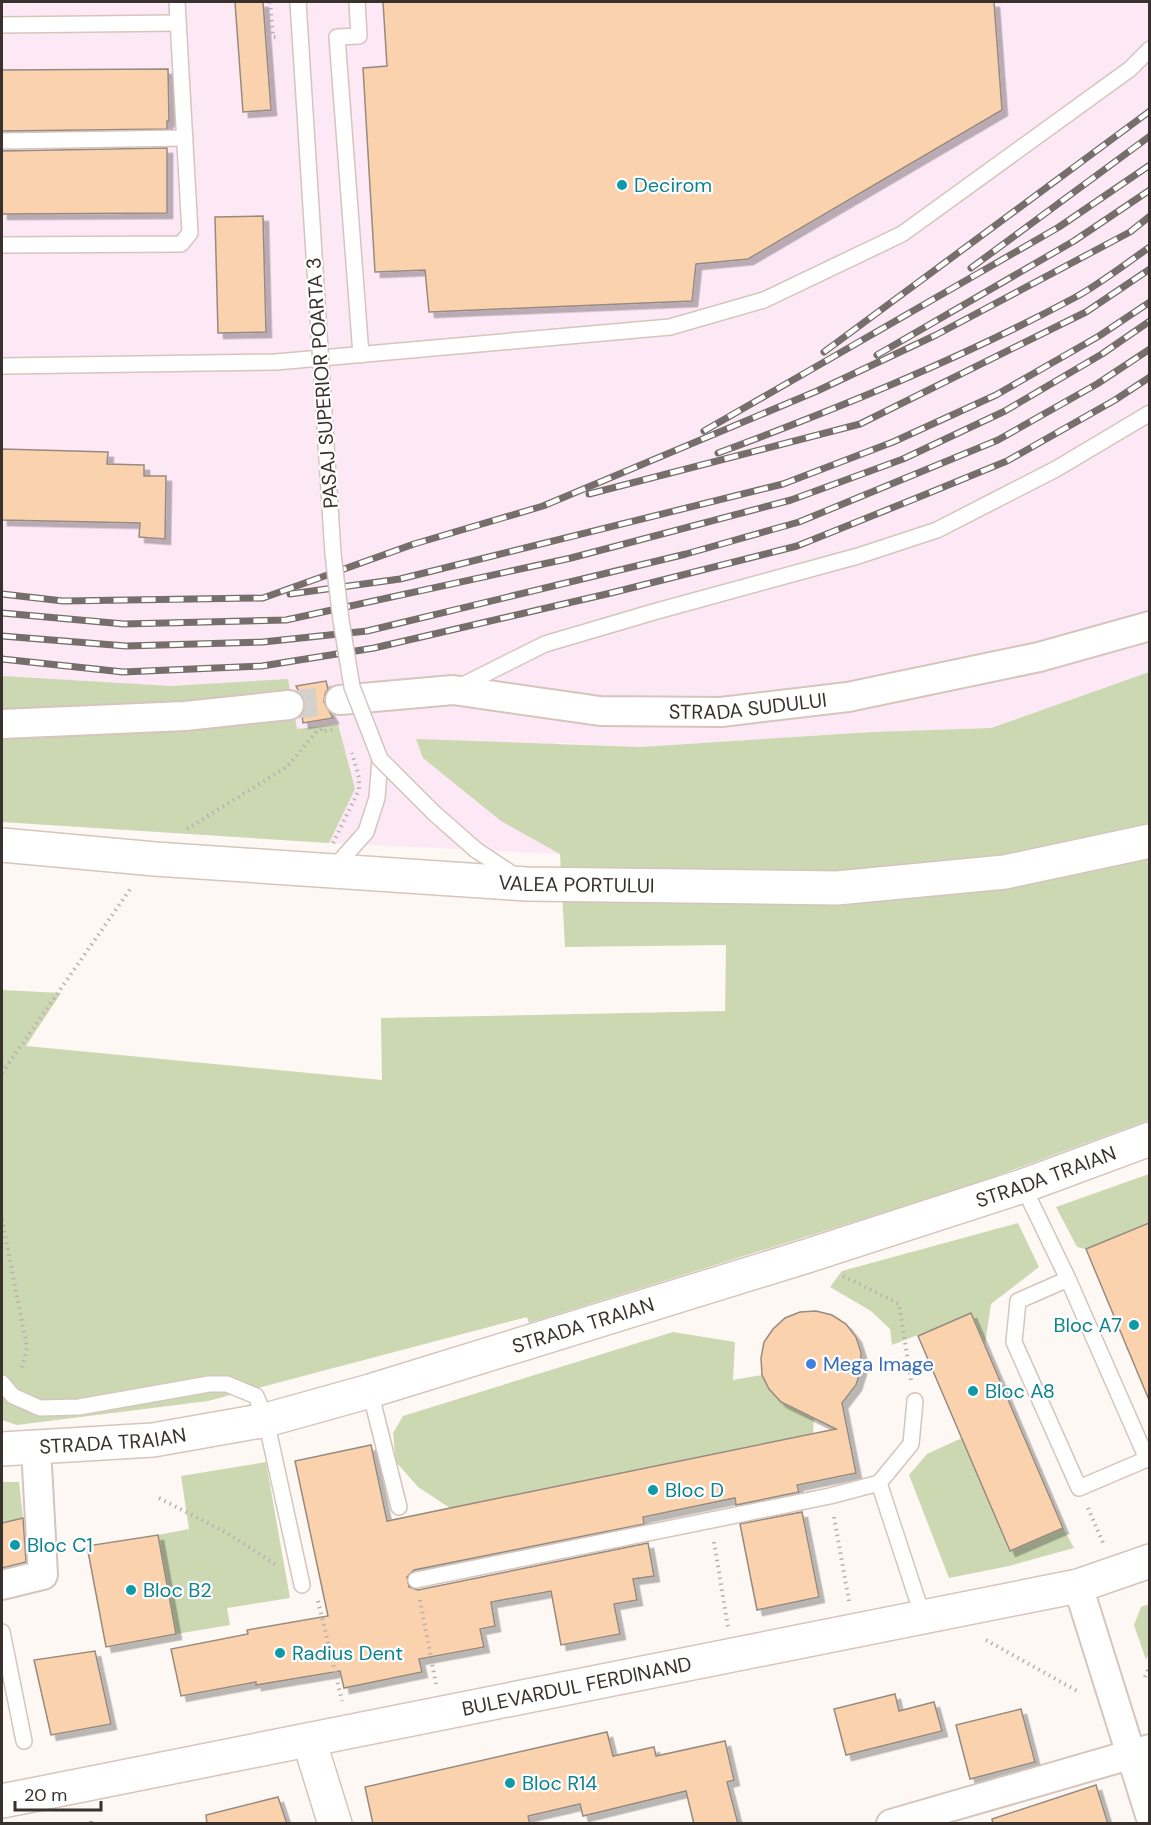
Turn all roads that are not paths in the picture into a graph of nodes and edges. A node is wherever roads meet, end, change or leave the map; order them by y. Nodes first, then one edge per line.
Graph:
1 (177, 2) edge
2 (298, 2) edge
3 (357, 2) edge
4 (178, 23) junction
5 (2, 24) edge
6 (1149, 49) edge
7 (184, 138) junction
8 (2, 141) edge
9 (2, 244) edge
10 (361, 355) junction
11 (2, 366) edge
12 (1149, 413) edge
13 (1149, 626) edge
14 (453, 690) junction
15 (340, 700) tunnel mouth
16 (290, 705) tunnel mouth
17 (2, 724) edge
18 (380, 759) junction
19 (1149, 841) edge
20 (2, 845) edge
21 (333, 856) junction
22 (527, 884) junction
23 (1149, 1139) edge
24 (1023, 1186) junction
25 (1068, 1279) junction
26 (2, 1383) edge
27 (370, 1391) junction
28 (915, 1401) road end
29 (261, 1408) junction
30 (36, 1448) junction
31 (2, 1449) edge
32 (879, 1484) junction
33 (399, 1507) dead end
34 (1149, 1561) edge
35 (416, 1580) road end
36 (2, 1585) edge
37 (303, 1585) road end
38 (1078, 1586) junction
39 (923, 1617) junction
40 (2, 1632) edge
41 (309, 1740) junction
42 (24, 1741) dead end
43 (1140, 1751) edge
44 (2, 1801) edge
45 (1149, 1815) edge
46 (334, 1824) edge
47 (891, 1824) edge

1 - 4 lane
2 - 18 lane, PASAJ SUPERIOR POARTA 3, bridge
3 - 10 lane
4 - 5 lane
4 - 7 lane
6 - 10 lane
7 - 8 lane
7 - 9 lane
10 - 11 lane
12 - 14 lane
13 - 14 street, STRADA SUDULUI
14 - 15 street, STRADA SUDULUI
16 - 17 street
18 - 21 lane, PASAJ SUPERIOR POARTA 3
18 - 22 lane, PASAJ SUPERIOR POARTA 3, bridge
19 - 22 street, VALEA PORTULUI
20 - 21 street, VALEA PORTULUI
21 - 22 street, VALEA PORTULUI
23 - 24 street, STRADA TRAIAN
24 - 25 lane
24 - 27 street, STRADA TRAIAN
25 - 25 lane
26 - 29 lane
27 - 29 street, STRADA TRAIAN
27 - 33 lane
28 - 32 lane
29 - 30 street, STRADA TRAIAN
29 - 37 lane
30 - 31 street, STRADA TRAIAN
30 - 36 street
32 - 35 lane
32 - 39 lane
34 - 38 street, BULEVARDUL FERDINAND
38 - 39 street, BULEVARDUL FERDINAND
38 - 43 street
39 - 41 street, BULEVARDUL FERDINAND
40 - 42 lane
41 - 44 street, BULEVARDUL FERDINAND
41 - 46 street
43 - 45 street
43 - 47 street

